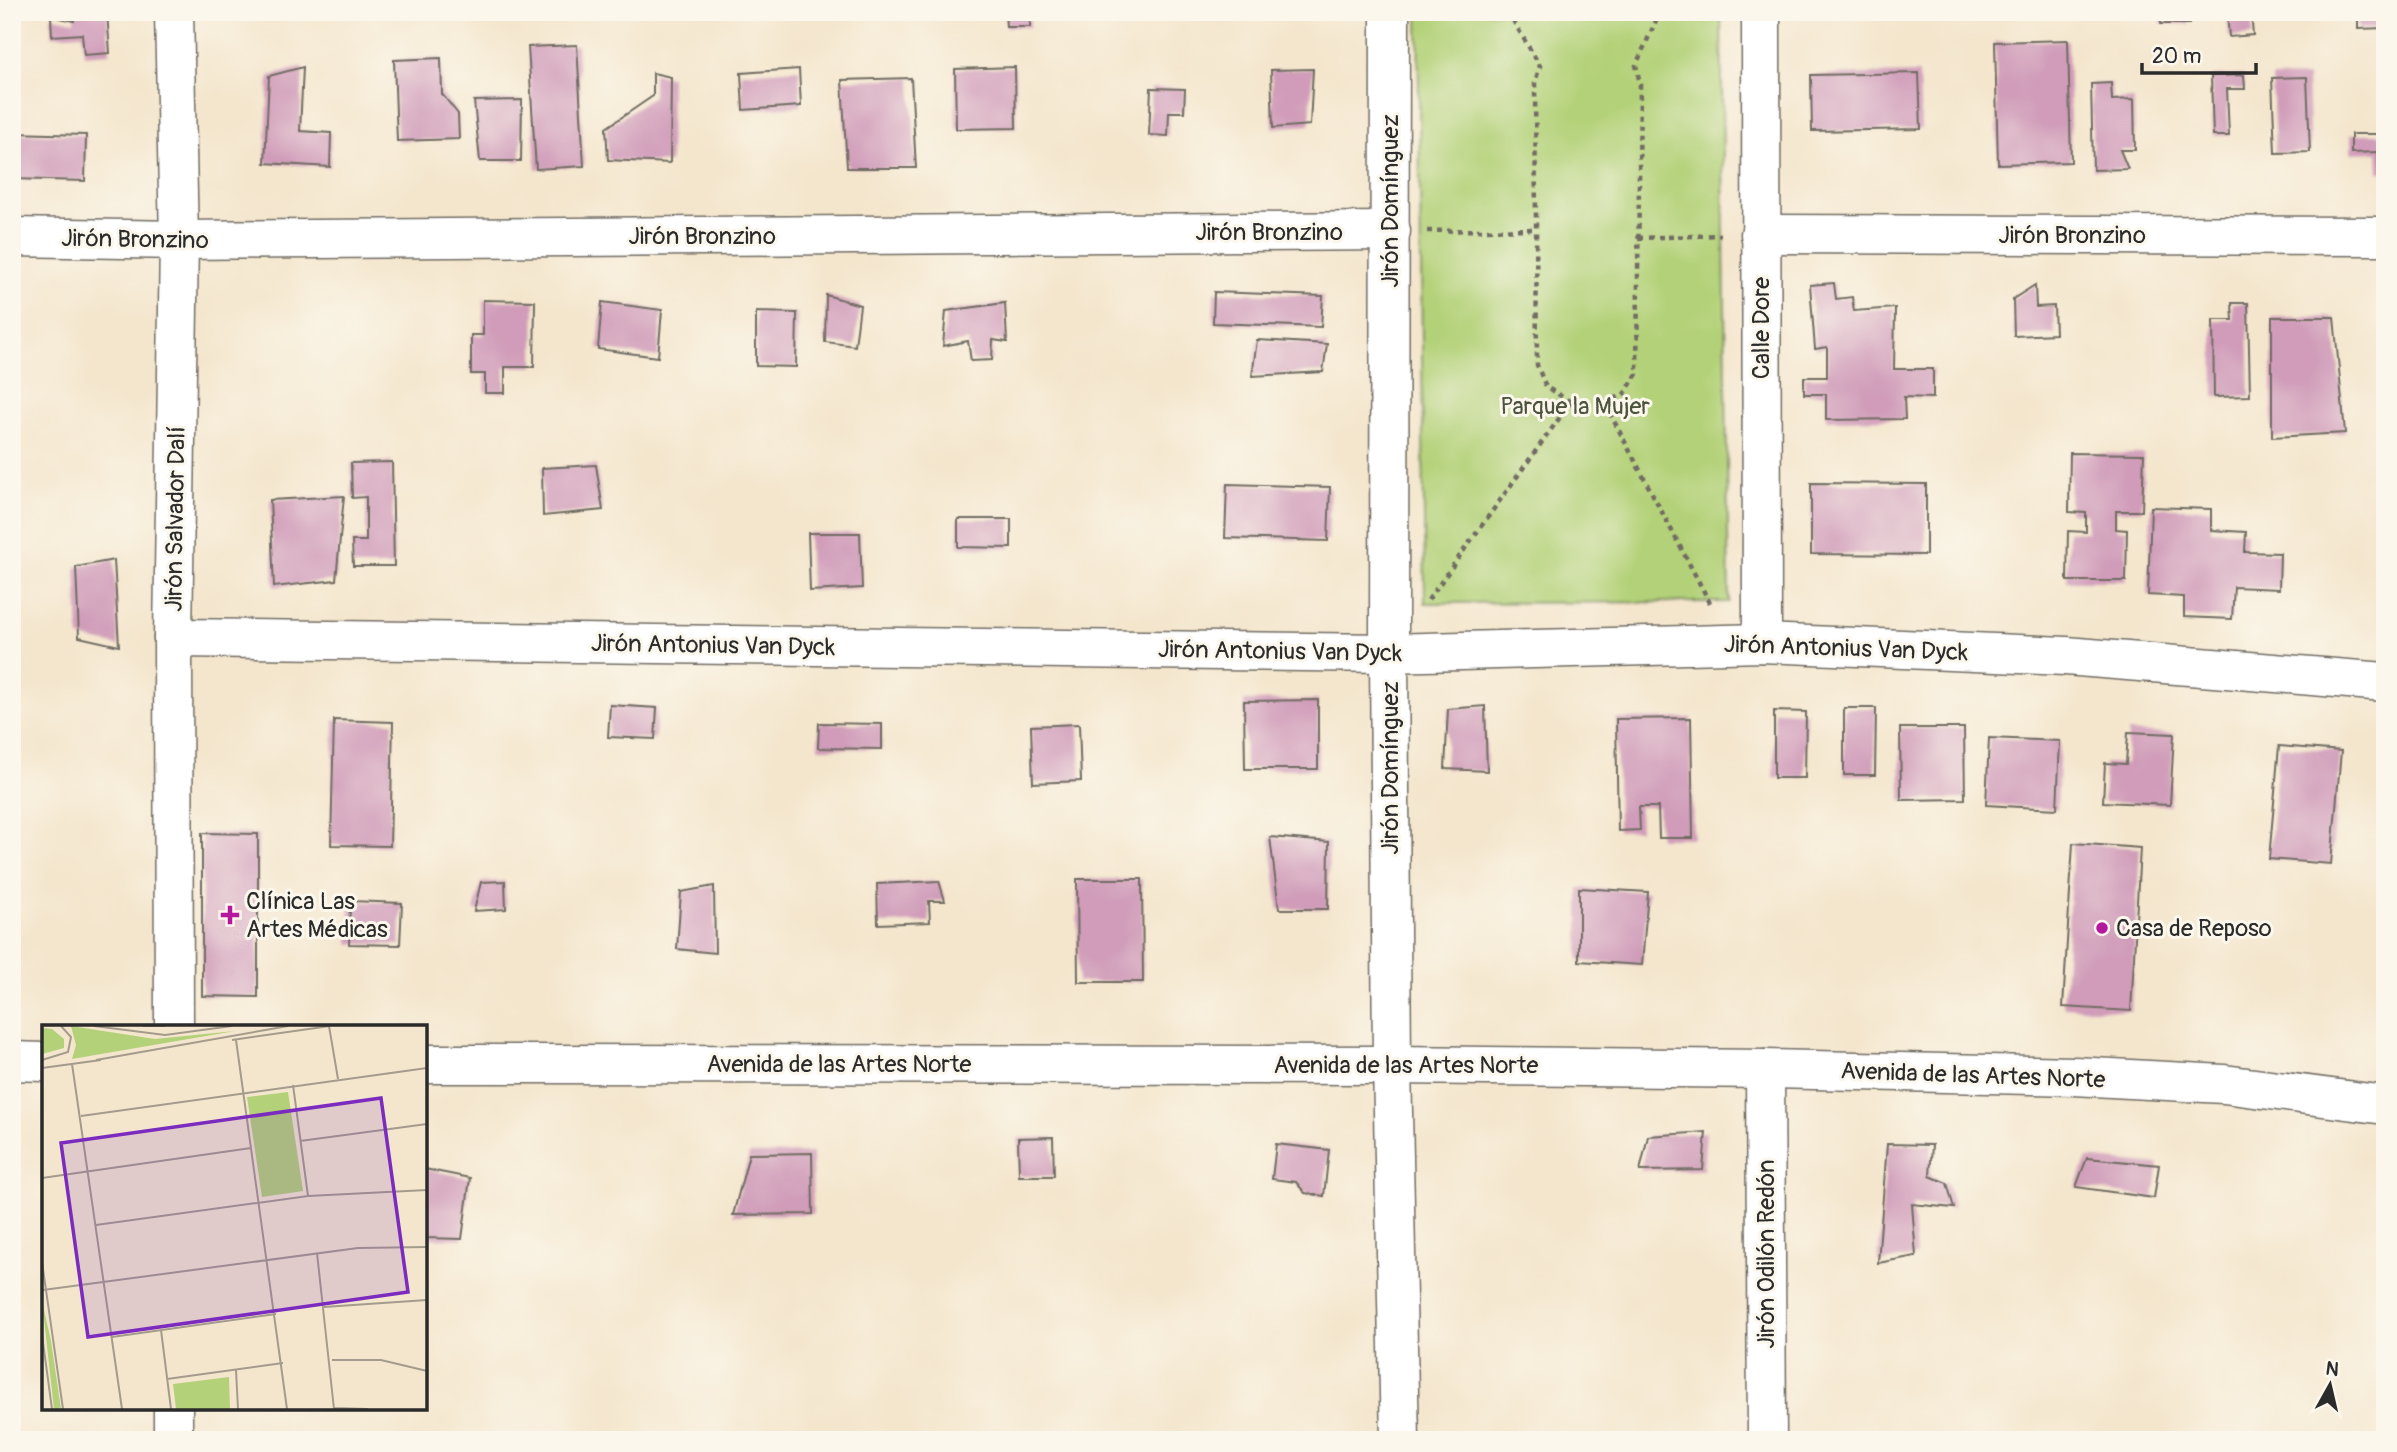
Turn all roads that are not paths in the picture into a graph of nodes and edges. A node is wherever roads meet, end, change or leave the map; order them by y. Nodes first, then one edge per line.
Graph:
1 (174, 12) edge
2 (1390, 12) edge
3 (1761, 12) edge
4 (1391, 231) junction
5 (1760, 234) junction
6 (2385, 236) edge
7 (12, 237) edge
8 (179, 240) junction
9 (173, 638) junction
10 (1747, 643) junction
11 (1389, 653) junction
12 (2385, 682) edge
13 (174, 1025) edge
14 (12, 1061) edge
15 (42, 1062) edge
16 (427, 1064) edge
17 (1392, 1065) junction
18 (1765, 1069) junction
19 (2385, 1105) edge
20 (173, 1410) edge
21 (173, 1440) edge
22 (1400, 1440) edge
23 (1767, 1440) edge

1 - 8 street, Jirón Salvador Dalí
2 - 4 street, Jirón Domínguez
3 - 5 street, Calle Dore
4 - 8 street, Jirón Bronzino
4 - 11 street, Jirón Domínguez
5 - 6 street, Jirón Bronzino
5 - 10 street, Calle Dore
7 - 8 street, Jirón Bronzino
8 - 9 street, Jirón Salvador Dalí
9 - 11 street, Jirón Antonius Van Dyck
9 - 13 street, Jirón Salvador Dalí
10 - 11 street, Jirón Antonius Van Dyck
10 - 12 street, Jirón Antonius Van Dyck
11 - 17 street, Jirón Domínguez
14 - 15 street
16 - 17 street, Avenida de las Artes Norte
17 - 18 street, Avenida de las Artes Norte
17 - 22 street, Jirón Domínguez
18 - 19 street, Avenida de las Artes Norte
18 - 23 street, Jirón Odilón Redón
20 - 21 street

